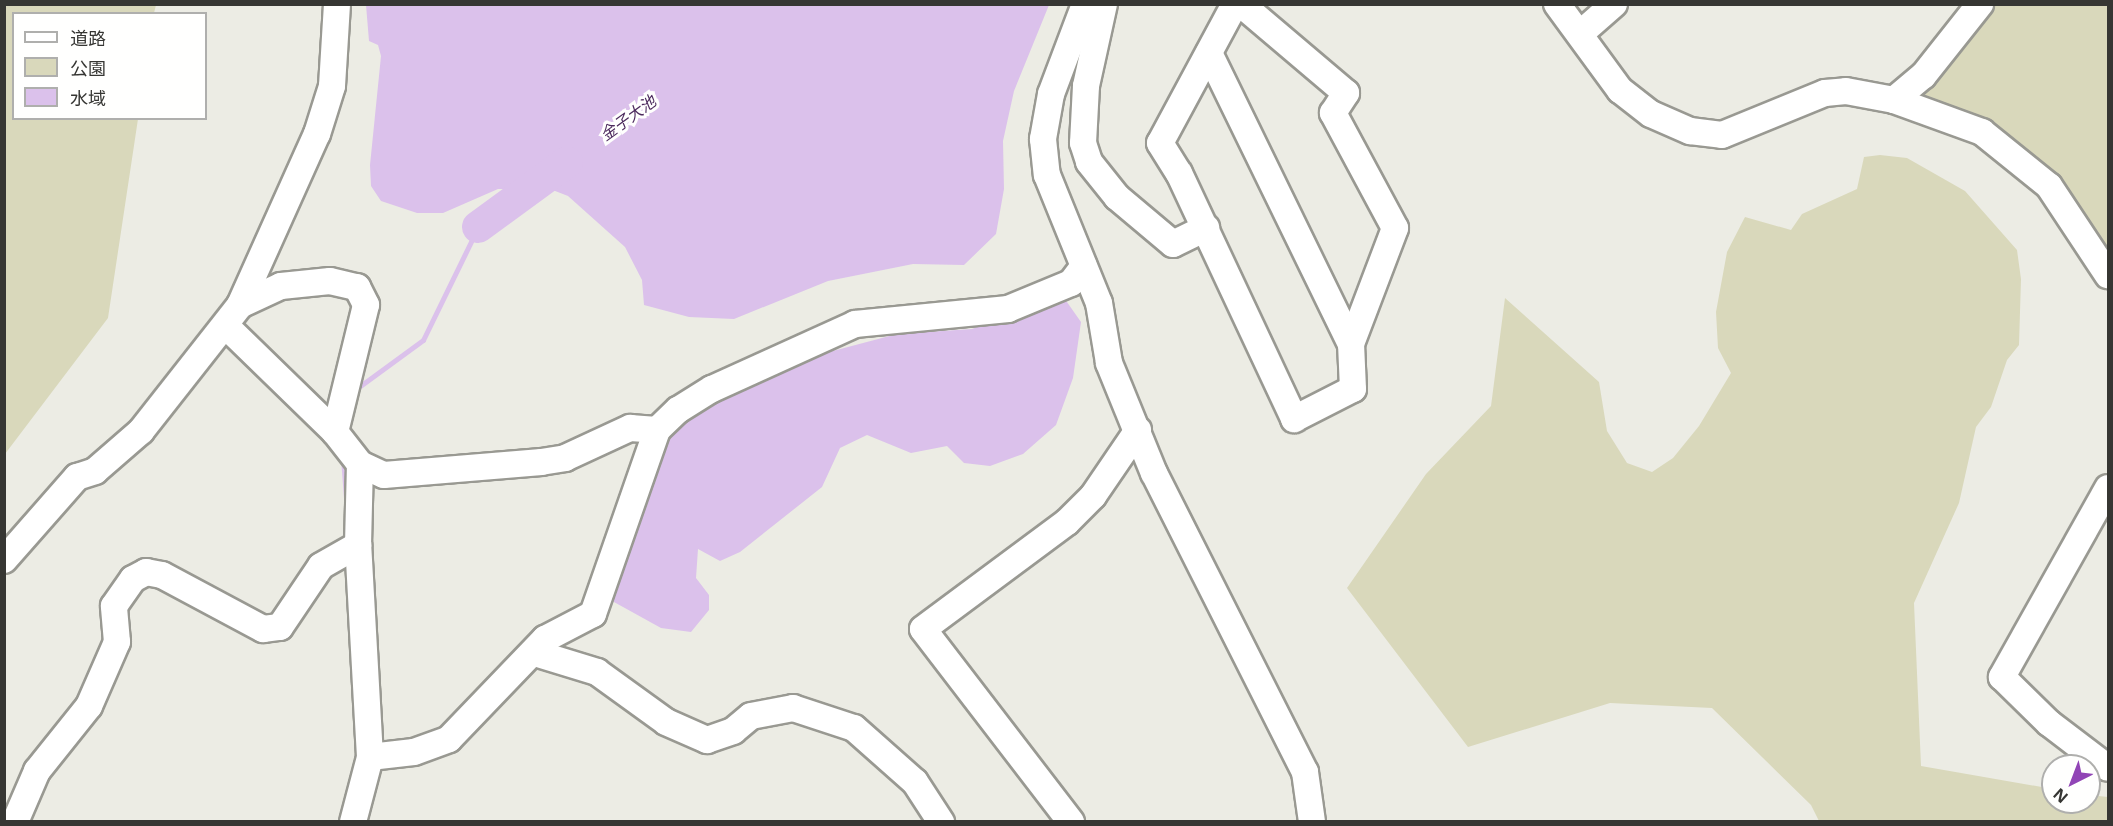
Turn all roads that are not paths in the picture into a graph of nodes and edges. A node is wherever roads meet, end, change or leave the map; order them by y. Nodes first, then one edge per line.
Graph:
1 (337, 4) edge
2 (1085, 4) edge
3 (1104, 4) edge
4 (1235, 4) edge
5 (1241, 4) edge
6 (1557, 4) edge
7 (1614, 4) edge
8 (1980, 4) edge
9 (1581, 33) junction
10 (1209, 53) junction
11 (1894, 100) junction
12 (1206, 228) junction
13 (1084, 266) junction
14 (2109, 275) edge
15 (240, 305) junction
16 (225, 327) junction
17 (1351, 344) junction
18 (657, 430) junction
19 (1138, 430) junction
20 (335, 432) junction
21 (360, 464) junction
22 (2109, 488) edge
23 (350, 550) junction
24 (4, 560) edge
25 (535, 653) junction
26 (370, 757) junction
27 (2109, 768) edge
28 (15, 822) edge
29 (353, 822) edge
30 (941, 822) edge
31 (1071, 822) edge
32 (1312, 822) edge

1 - 15 street
2 - 13 street
3 - 12 street
4 - 10 street
5 - 17 street
6 - 9 street
7 - 9 street
8 - 11 street
9 - 11 street
10 - 12 street
10 - 17 street
11 - 14 street
12 - 17 street
13 - 18 street
13 - 19 street
15 - 16 street
15 - 20 street
16 - 20 street
16 - 24 street
18 - 21 street
18 - 25 street
19 - 31 street
19 - 32 street
20 - 21 street
21 - 23 street
22 - 27 street
23 - 26 street
23 - 28 street
25 - 26 street
25 - 30 street
26 - 29 street

